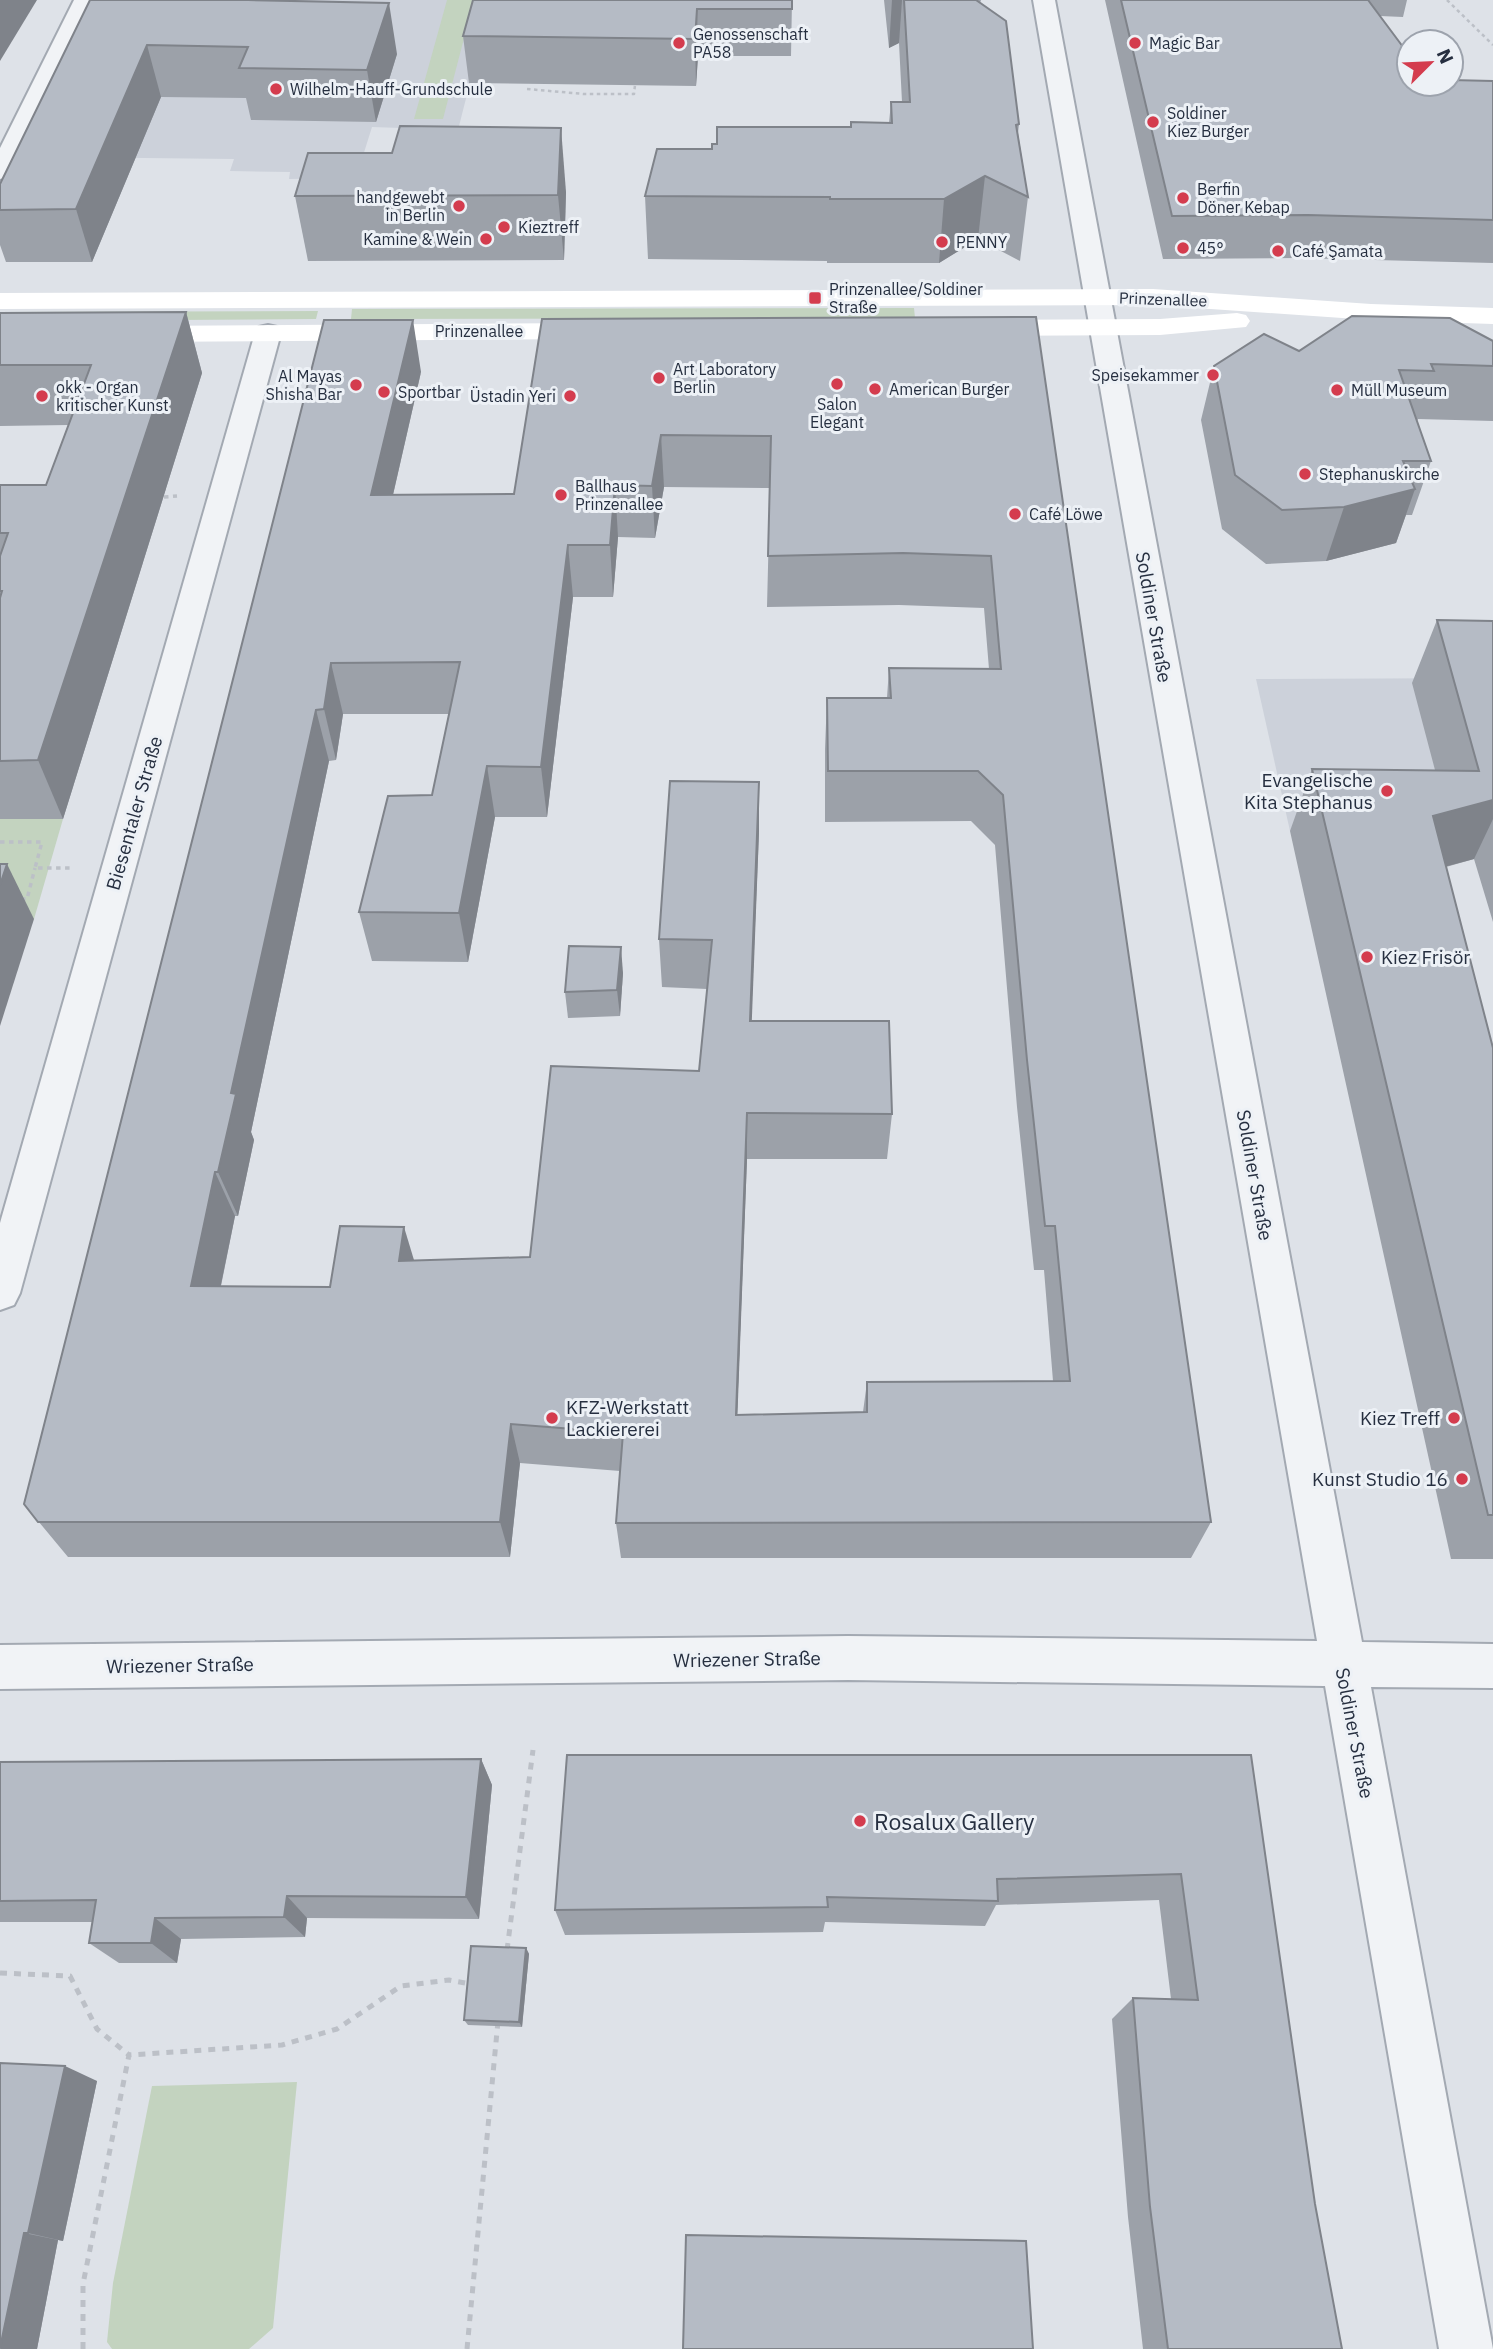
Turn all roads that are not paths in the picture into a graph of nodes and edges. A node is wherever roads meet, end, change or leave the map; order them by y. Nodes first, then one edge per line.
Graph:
1 (85, 0) edge
2 (1044, 0) edge
3 (0, 172) edge
4 (1096, 297) junction
5 (0, 301) edge
6 (1371, 312) junction
7 (956, 315) junction
8 (1493, 316) edge
9 (1101, 327) junction
10 (623, 330) edge
11 (268, 333) junction
12 (121, 334) edge
13 (0, 1293) edge
14 (1343, 1666) junction
15 (1493, 1666) edge
16 (0, 1667) edge
17 (1467, 2349) edge

1 - 3 street
2 - 4 street, Soldiner Straße
4 - 6 main road, Prinzenallee
4 - 7 main road, Prinzenallee
4 - 9 street, Soldiner Straße
5 - 7 main road, Prinzenallee
6 - 8 main road, Prinzenallee
6 - 9 main road, Prinzenallee
7 - 9 main road, Prinzenallee
9 - 14 street, Soldiner Straße
10 - 11 main road, Prinzenallee
11 - 12 main road, Prinzenallee
11 - 13 street, Biesentaler Straße
14 - 15 street, Wriezener Straße
14 - 16 street, Wriezener Straße
14 - 17 street, Soldiner Straße

